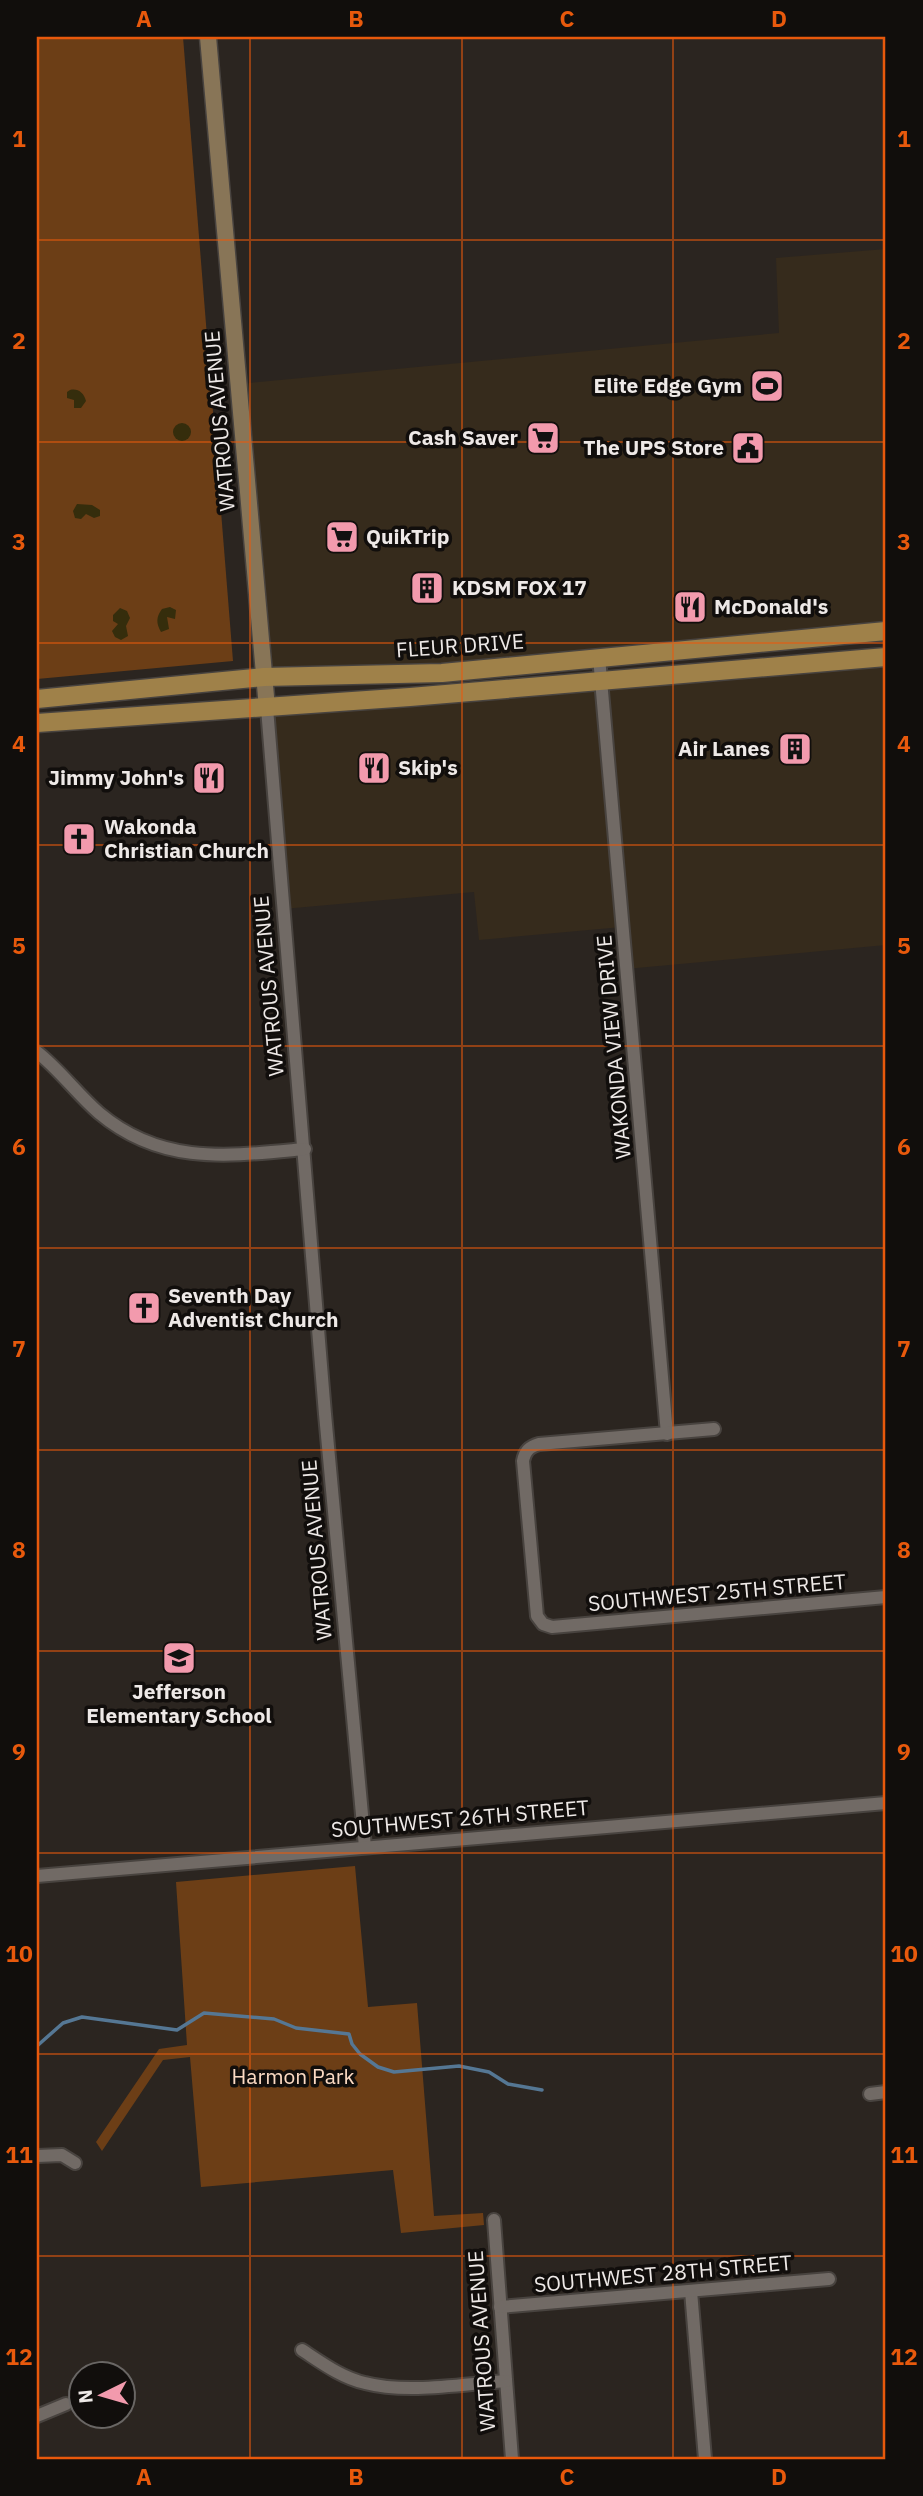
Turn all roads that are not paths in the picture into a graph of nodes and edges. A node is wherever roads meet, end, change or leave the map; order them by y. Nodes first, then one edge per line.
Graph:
1 (208, 37) edge
2 (886, 631) edge
3 (599, 657) junction
4 (886, 657) edge
5 (264, 677) junction
6 (601, 681) junction
7 (37, 699) edge
8 (267, 708) junction
9 (37, 723) edge
10 (37, 1052) edge
11 (305, 1149) junction
12 (714, 1429) dead end
13 (667, 1434) junction
14 (886, 1597) edge
15 (886, 1803) edge
16 (365, 1847) junction
17 (37, 1876) edge
18 (886, 2092) edge
19 (870, 2094) dead end
20 (37, 2156) edge
21 (75, 2163) dead end
22 (494, 2220) dead end
23 (830, 2279) dead end
24 (691, 2291) junction
25 (500, 2308) junction
26 (302, 2350) dead end
27 (506, 2381) junction
28 (65, 2404) dead end
29 (37, 2416) edge
30 (512, 2459) edge
31 (705, 2459) edge

1 - 5 street, WATROUS AVENUE
2 - 3 main road, FLEUR DRIVE
3 - 5 main road, FLEUR DRIVE
3 - 6 street, WAKONDA VIEW DRIVE
4 - 6 main road
5 - 7 main road, FLEUR DRIVE
5 - 8 street, WATROUS AVENUE
6 - 8 main road
6 - 13 street, WAKONDA VIEW DRIVE
8 - 9 main road
8 - 11 street, WATROUS AVENUE
10 - 11 street
11 - 16 street, WATROUS AVENUE
12 - 13 street
13 - 14 street, SOUTHWEST 25TH STREET
15 - 16 street, SOUTHWEST 26TH STREET
16 - 17 street, SOUTHWEST 26TH STREET
18 - 19 street
20 - 21 street
22 - 25 street, WATROUS AVENUE
23 - 24 street, SOUTHWEST 28TH STREET
24 - 25 street, SOUTHWEST 28TH STREET
24 - 31 street
25 - 27 street, WATROUS AVENUE
26 - 27 street
27 - 30 street, WATROUS AVENUE
28 - 29 street

